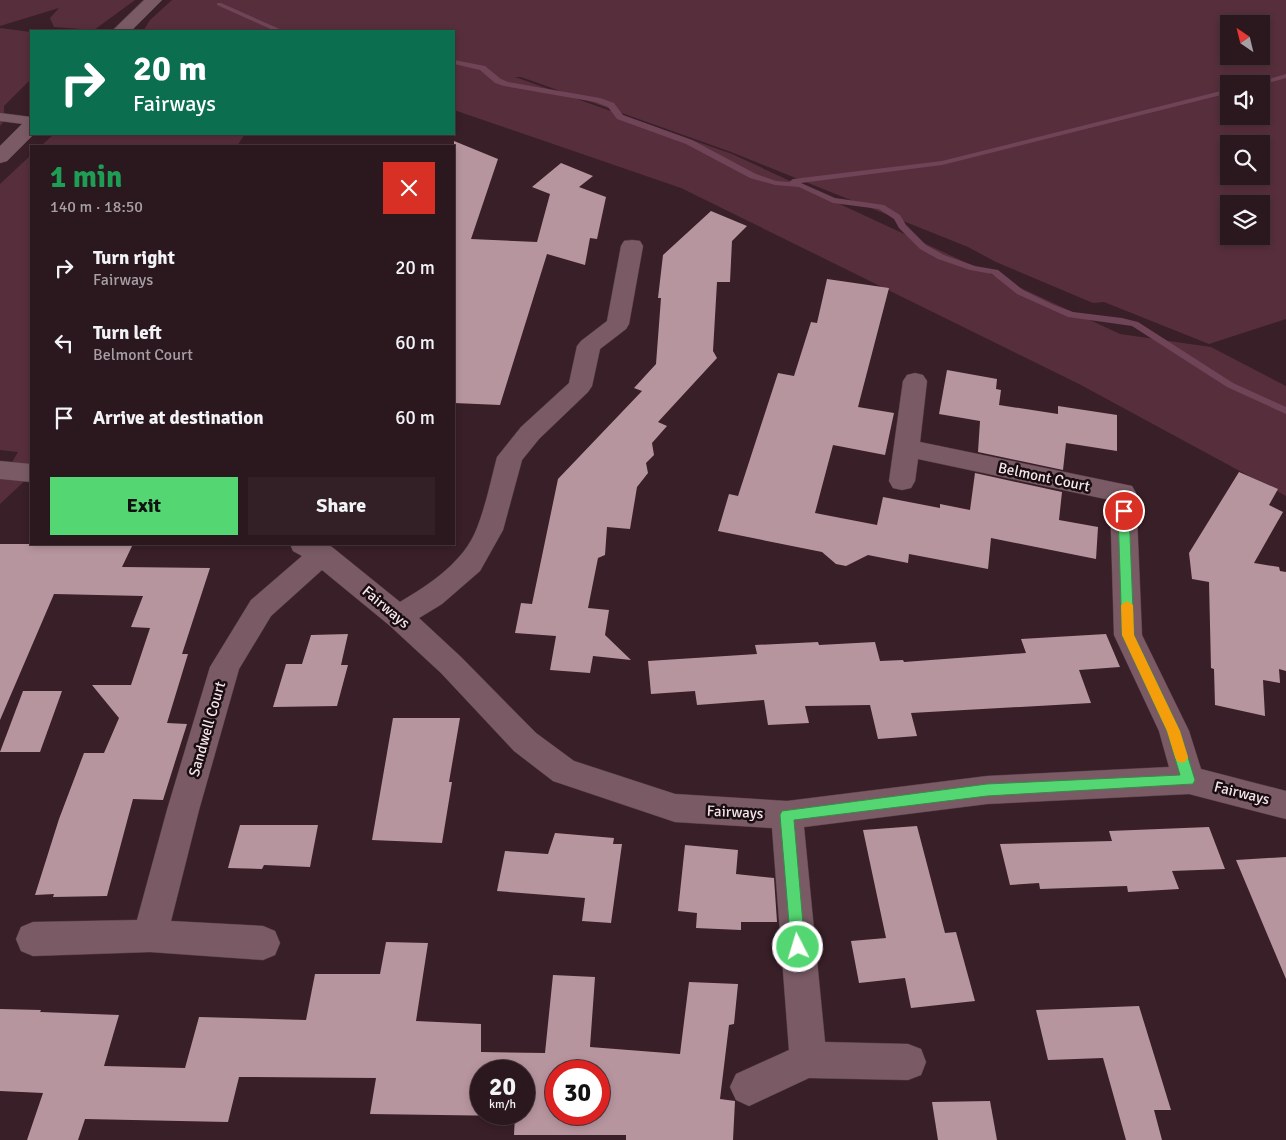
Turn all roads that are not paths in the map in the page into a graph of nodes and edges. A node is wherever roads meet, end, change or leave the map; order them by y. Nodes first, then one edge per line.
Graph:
1 (154, 0) edge
2 (124, 28) edge
3 (0, 117) edge
4 (30, 121) edge
5 (30, 127) edge
6 (0, 157) edge
7 (632, 246) dead end
8 (915, 382) dead end
9 (907, 448) junction
10 (0, 470) edge
11 (30, 473) edge
12 (902, 480) dead end
13 (312, 549) edge
14 (400, 617) junction
15 (1188, 780) junction
16 (1286, 805) edge
17 (787, 815) junction
18 (150, 936) junction
19 (33, 939) dead end
20 (263, 943) dead end
21 (808, 1060) junction
22 (908, 1062) dead end
23 (749, 1087) dead end

1 - 2 street
3 - 4 lane
5 - 6 street
7 - 14 street
8 - 9 street
9 - 12 street
9 - 15 street, Belmont Court
10 - 11 street
13 - 14 street, Fairways
13 - 18 street, Sandwell Court
14 - 17 street, Fairways
15 - 16 street, Fairways
15 - 17 street, Fairways
17 - 21 street
18 - 19 street
18 - 20 street
21 - 22 street
21 - 23 street

